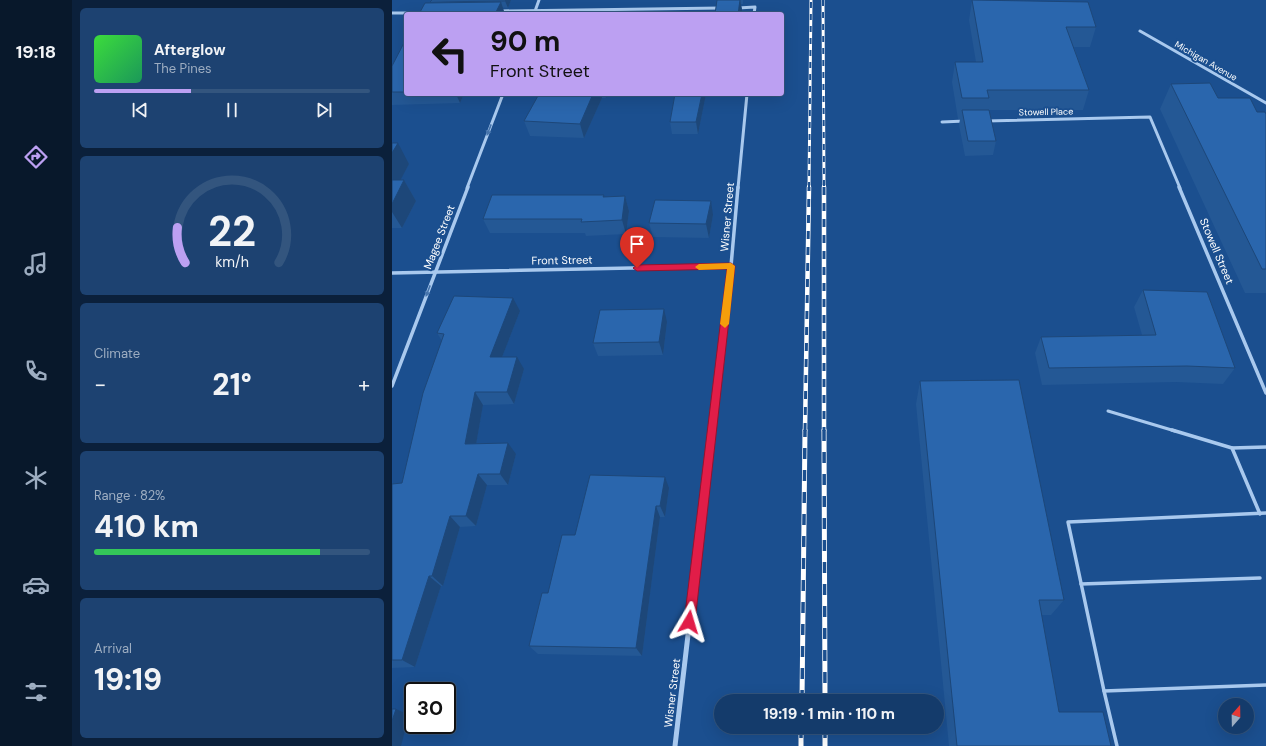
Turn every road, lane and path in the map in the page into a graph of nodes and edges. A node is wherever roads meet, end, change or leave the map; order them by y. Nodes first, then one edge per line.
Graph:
1 (539, 0) edge
2 (723, 8) edge
3 (731, 8) edge
4 (494, 11) edge
5 (534, 12) edge
6 (754, 12) edge
7 (392, 13) edge
8 (404, 13) edge
9 (1140, 31) dead end
10 (502, 96) edge
11 (747, 96) edge
12 (1266, 103) edge
13 (1150, 117) joint
14 (973, 121) edge
15 (980, 121) edge
16 (942, 122) dead end
17 (731, 266) junction
18 (436, 272) junction
19 (392, 273) edge
20 (392, 386) edge
21 (1266, 393) edge
22 (1108, 411) dead end
23 (1266, 447) edge
24 (1232, 448) junction
25 (1266, 513) edge
26 (1260, 514) junction
27 (1260, 578) dead end
28 (1081, 584) junction
29 (1266, 685) edge
30 (1104, 691) junction
31 (675, 746) edge
32 (1117, 746) edge

1 - 5 street
2 - 5 street
3 - 6 street
4 - 5 street
7 - 8 street
9 - 12 street, Michigan Avenue
10 -> 18 street, Magee Street
11 - 17 street, Wisner Street
13 - 15 street, Stowell Place
13 - 21 street, Stowell Street
14 - 16 street
17 - 18 street, Front Street
17 - 31 street, Wisner Street
18 - 19 street, Front Street
18 -> 20 street, Magee Street
22 - 24 lane
23 - 24 lane
24 - 26 lane
25 - 26 lane
26 - 28 lane
27 - 28 lane
28 - 30 lane
29 - 30 lane
30 - 32 lane

